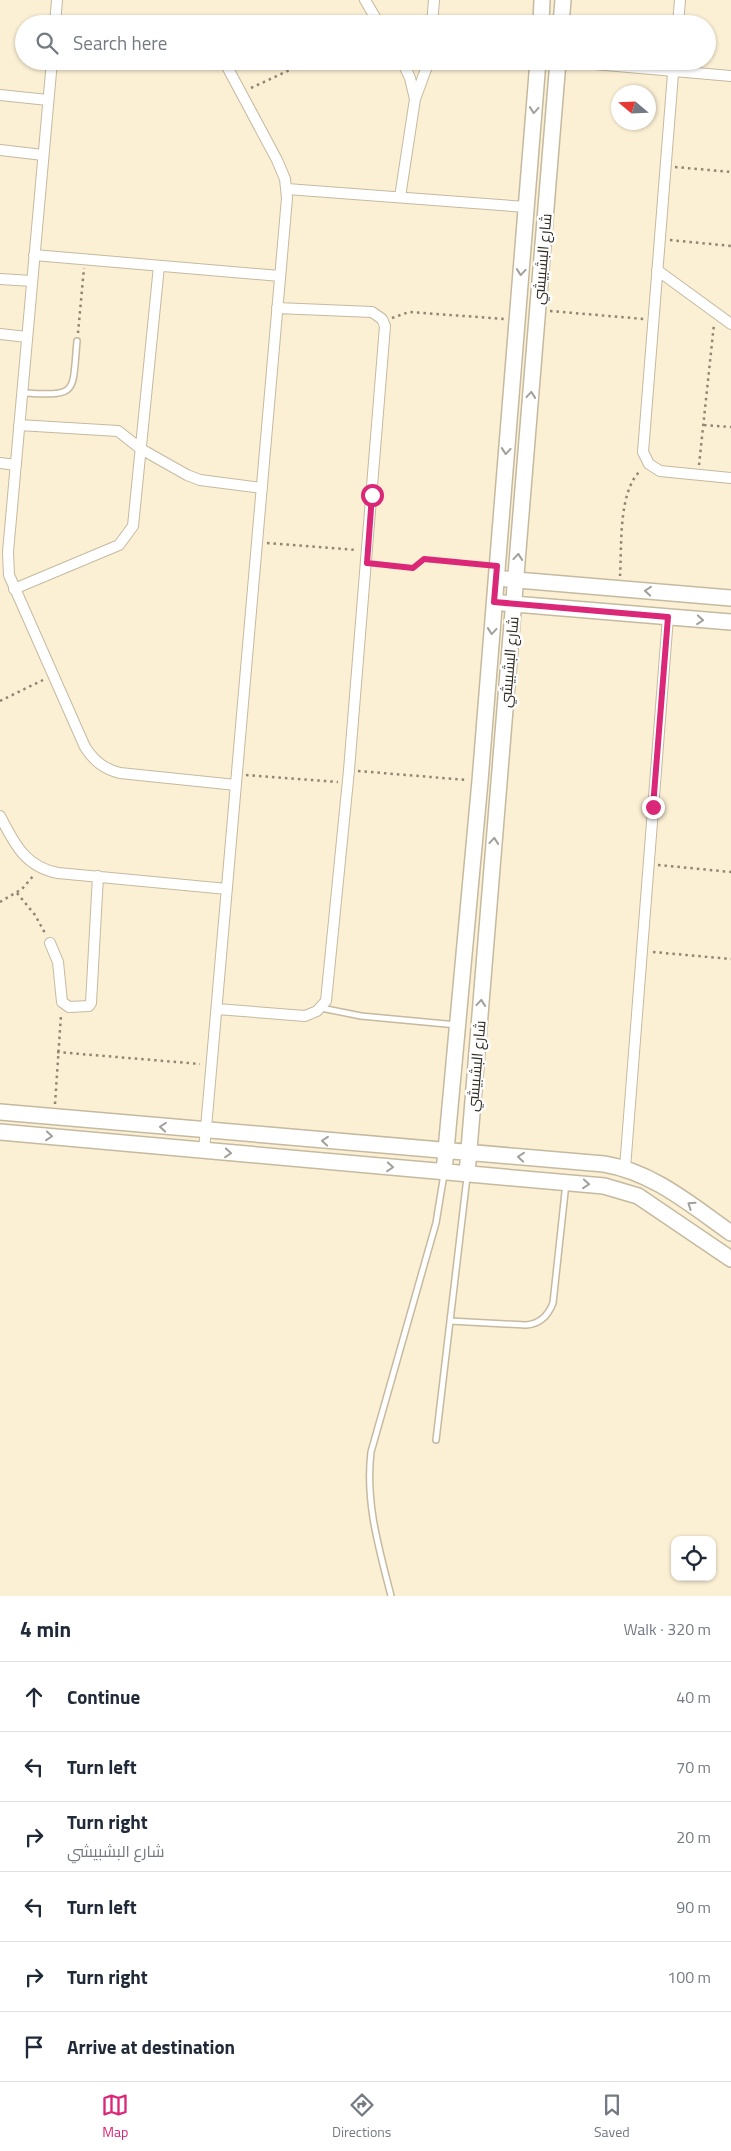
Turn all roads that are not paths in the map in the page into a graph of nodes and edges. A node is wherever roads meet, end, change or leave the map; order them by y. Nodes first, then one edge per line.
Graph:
1 (57, 0) edge
2 (365, 0) edge
3 (434, 0) edge
4 (542, 0) edge
5 (563, 0) edge
6 (680, 0) edge
7 (56, 15) edge
8 (374, 15) edge
9 (433, 15) edge
10 (541, 15) edge
11 (562, 15) edge
12 (679, 15) edge
13 (51, 70) edge
14 (229, 70) edge
15 (407, 70) edge
16 (426, 70) edge
17 (537, 70) edge
18 (558, 70) edge
19 (674, 70) edge
20 (697, 70) edge
21 (731, 76) edge
22 (0, 95) edge
23 (415, 99) junction
24 (48, 100) junction
25 (0, 150) edge
26 (43, 155) junction
27 (287, 189) junction
28 (400, 197) junction
29 (526, 207) junction
30 (546, 210) junction
31 (34, 255) junction
32 (159, 266) junction
33 (657, 270) junction
34 (280, 276) junction
35 (0, 279) edge
36 (32, 282) junction
37 (277, 308) junction
38 (731, 324) edge
39 (0, 334) edge
40 (27, 337) junction
41 (77, 341) road end
42 (22, 393) junction
43 (20, 425) junction
44 (141, 449) junction
45 (0, 463) edge
46 (16, 465) junction
47 (731, 478) edge
48 (262, 488) junction
49 (497, 572) junction
50 (516, 580) junction
51 (14, 589) junction
52 (731, 598) edge
53 (494, 602) junction
54 (514, 604) junction
55 (668, 617) junction
56 (731, 622) edge
57 (237, 780) junction
58 (0, 816) edge
59 (98, 876) junction
60 (227, 889) junction
61 (50, 943) road end
62 (321, 1008) junction
63 (217, 1009) junction
64 (458, 1025) junction
65 (479, 1027) junction
66 (0, 1112) edge
67 (206, 1131) junction
68 (0, 1132) edge
69 (204, 1151) junction
70 (446, 1151) junction
71 (469, 1153) junction
72 (625, 1168) junction
73 (444, 1172) junction
74 (467, 1174) junction
75 (566, 1183) junction
76 (731, 1233) edge
77 (731, 1258) edge
78 (450, 1320) junction
79 (436, 1440) dead end
80 (390, 1596) edge

1 - 7 street
2 - 8 street
3 - 9 street
4 - 10 street
5 - 11 street
6 - 12 street
13 - 24 street
14 - 27 street
15 - 23 street
16 - 23 street
17 -> 29 street, شارع البشبيشي
18 - 30 street, شارع البشبيشي
19 - 33 street
20 - 21 street
22 - 24 street
23 - 28 street
24 - 26 street
25 - 26 street
26 - 31 street
27 - 28 street
27 - 34 street
28 - 29 street
29 - 30 street
29 -> 49 street, شارع البشبيشي
50 -> 30 street, شارع البشبيشي
31 - 32 street
31 - 36 street
32 - 34 street
32 - 44 street
33 - 38 street
33 - 47 street
34 - 37 street
35 - 36 street
36 - 40 street
37 - 48 street
37 - 62 street
39 - 40 street
40 - 42 street
41 - 42 lane
42 - 43 street
43 - 44 street
43 - 46 street
44 - 48 street
44 - 51 street
45 - 46 street
46 - 51 street
48 - 57 street
49 - 50 street
49 - 53 street, شارع البشبيشي
52 -> 50 street
50 - 54 street, شارع البشبيشي
51 - 57 street
53 - 54 street
53 -> 64 street, شارع البشبيشي
54 - 55 street
65 -> 54 street, شارع البشبيشي
55 -> 56 street
55 - 72 street
57 - 60 street
58 - 59 street
59 - 60 street
59 - 61 street
60 - 63 street
62 - 63 street
62 - 64 lane
63 - 67 street
64 - 65 street
64 - 70 street, شارع البشبيشي
65 - 71 street, شارع البشبيشي
67 -> 66 street
67 - 69 street
70 -> 67 street
68 -> 69 street
69 -> 73 street
70 - 71 street
70 - 73 street, شارع البشبيشي
72 -> 71 street
71 - 74 street, شارع البشبيشي
76 -> 72 street
73 - 74 street
73 - 80 lane
74 - 75 street
74 - 78 lane
75 -> 77 street
75 - 78 lane
78 - 79 lane

